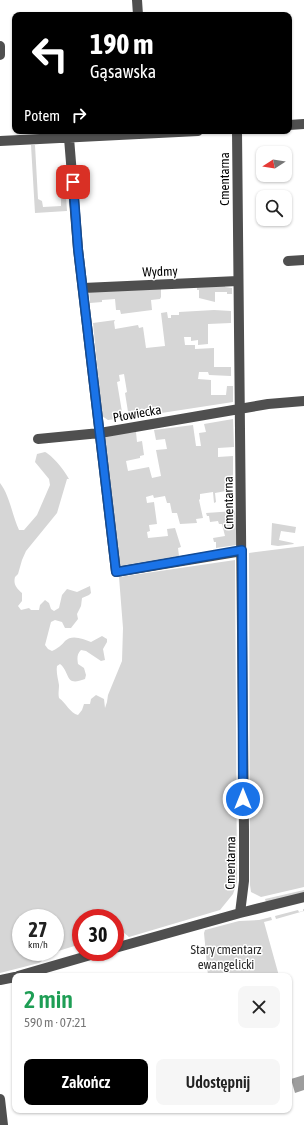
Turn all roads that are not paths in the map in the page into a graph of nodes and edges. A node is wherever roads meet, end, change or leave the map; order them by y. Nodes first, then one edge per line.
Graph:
1 (138, 0) edge
2 (138, 12) edge
3 (0, 46) edge
4 (0, 55) edge
5 (304, 124) edge
6 (292, 125) edge
7 (118, 134) edge
8 (237, 134) edge
9 (69, 138) junction
10 (0, 142) edge
11 (304, 260) edge
12 (288, 261) dead end
13 (238, 281) junction
14 (83, 288) junction
15 (304, 401) edge
16 (240, 408) junction
17 (100, 433) junction
18 (38, 439) dead end
19 (242, 550) junction
20 (304, 898) edge
21 (240, 913) junction
22 (124, 945) edge
23 (72, 960) edge
24 (28, 973) edge
25 (12, 978) edge
26 (0, 980) edge
27 (0, 1099) edge
28 (3, 1125) edge

1 - 2 street
3 - 4 street
5 - 6 street
7 - 9 street
8 - 13 street, Cmentarna
9 - 10 street
9 - 14 street
11 - 12 street
13 - 14 street, Wydmy
13 - 16 street, Cmentarna
14 - 17 street
15 - 16 street, Płowiecka
16 - 17 street, Płowiecka
16 - 19 street, Cmentarna
17 - 18 street, Płowiecka
17 - 19 street
19 - 21 street, Cmentarna
20 - 21 street
21 - 22 street
23 - 24 street
25 - 26 street
27 - 28 street

